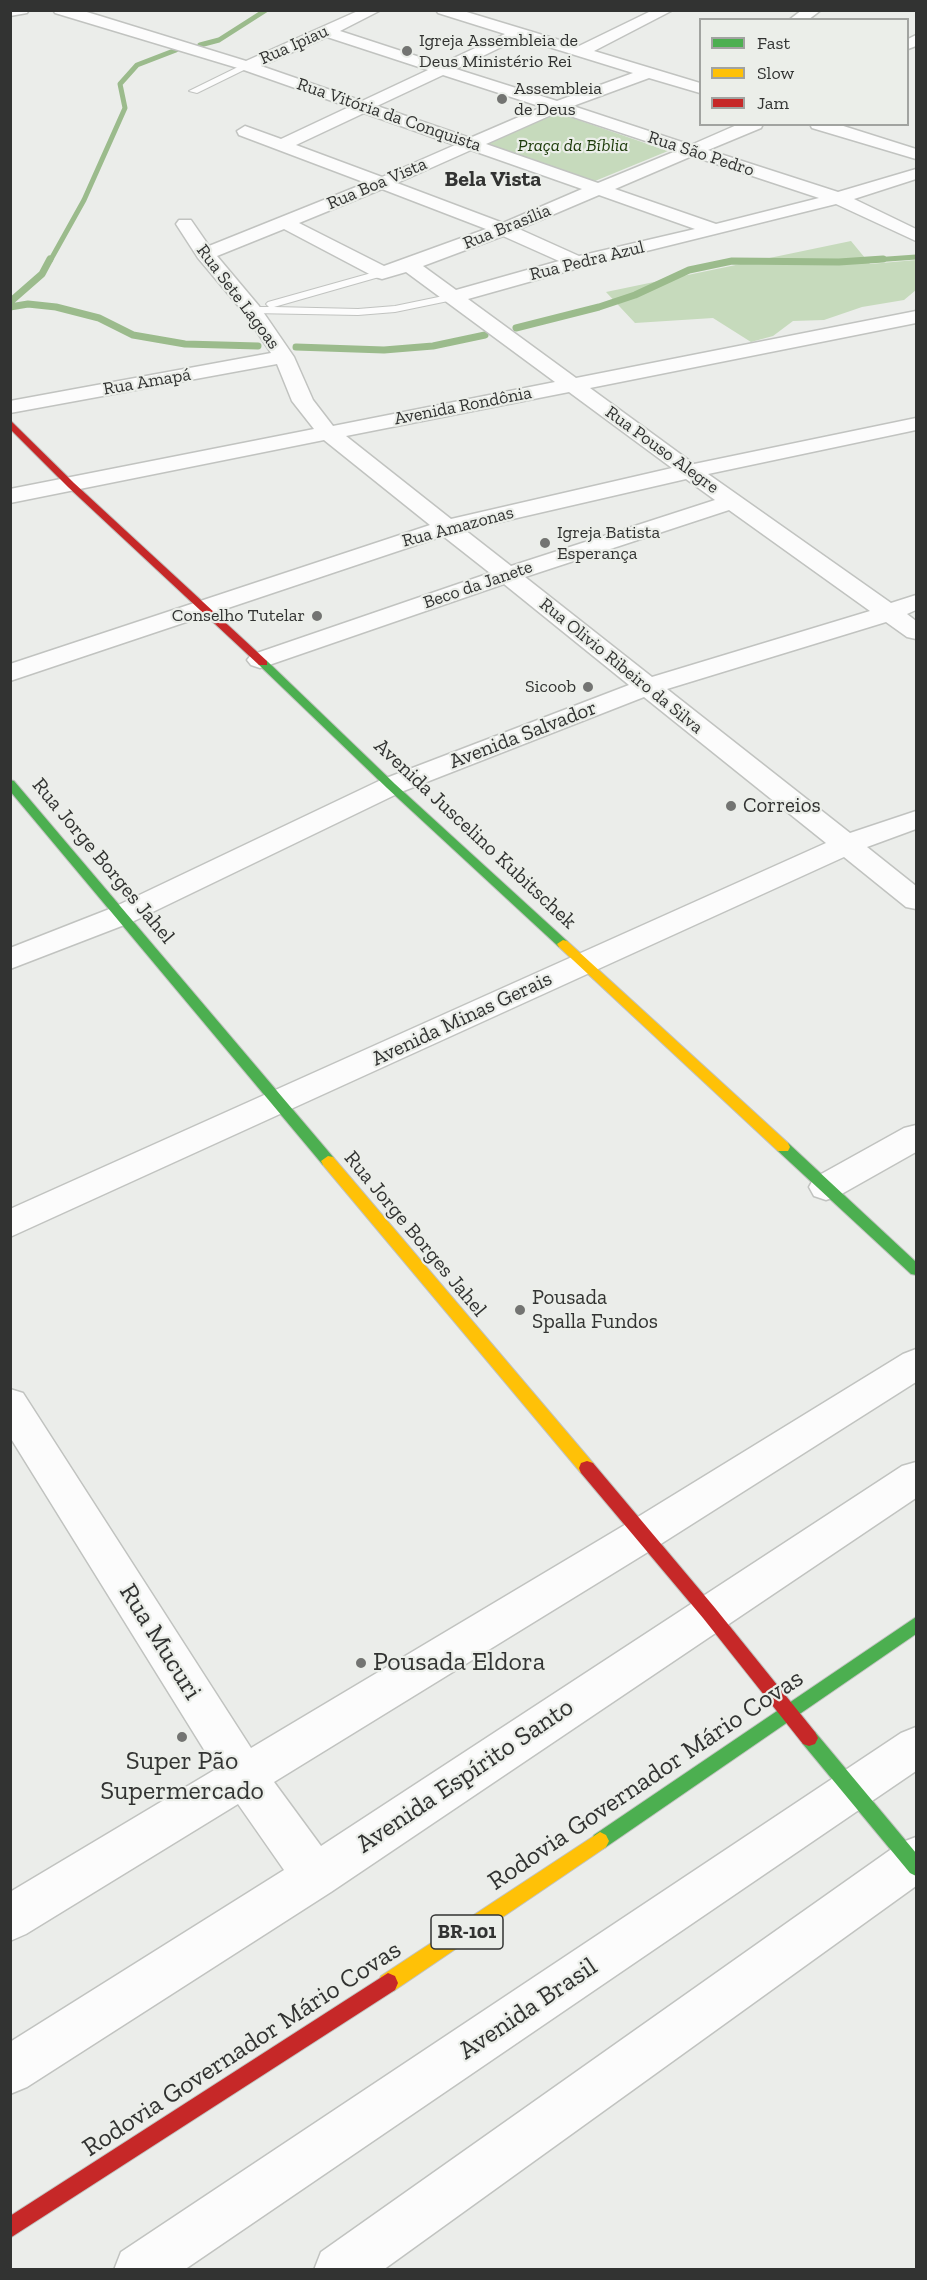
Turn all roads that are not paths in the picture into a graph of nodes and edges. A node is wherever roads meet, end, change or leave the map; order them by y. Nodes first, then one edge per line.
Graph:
1 (22, 10) edge
2 (60, 10) edge
3 (374, 10) edge
4 (443, 10) edge
5 (666, 10) edge
6 (814, 10) edge
7 (10, 12) edge
8 (500, 14) dead end
9 (800, 18) edge
10 (482, 22) junction
11 (325, 30) junction
12 (519, 33) junction
13 (581, 51) junction
14 (247, 66) junction
15 (441, 68) junction
16 (699, 69) edge
17 (650, 72) junction
18 (677, 81) junction
19 (699, 88) edge
20 (194, 92) dead end
21 (363, 106) junction
22 (556, 107) junction
23 (750, 126) edge
24 (825, 126) edge
25 (245, 132) dead end
26 (470, 144) junction
27 (282, 145) junction
28 (913, 150) edge
29 (693, 151) junction
30 (916, 174) edge
31 (380, 184) junction
32 (599, 189) junction
33 (838, 198) junction
34 (284, 222) junction
35 (184, 224) dead end
36 (502, 230) junction
37 (715, 231) junction
38 (916, 236) edge
39 (205, 254) junction
40 (577, 261) junction
41 (409, 265) junction
42 (382, 273) junction
43 (453, 297) junction
44 (252, 310) junction
45 (916, 317) edge
46 (284, 357) junction
47 (572, 385) junction
48 (10, 407) edge
49 (10, 423) edge
50 (913, 428) edge
51 (327, 432) junction
52 (690, 471) junction
53 (71, 485) junction
54 (10, 496) edge
55 (732, 502) junction
56 (447, 527) junction
57 (508, 575) junction
58 (916, 602) edge
59 (204, 607) junction
60 (889, 613) junction
61 (916, 632) edge
62 (260, 660) junction
63 (10, 673) edge
64 (646, 687) junction
65 (10, 783) edge
66 (391, 786) junction
67 (916, 819) edge
68 (846, 844) junction
69 (916, 900) edge
70 (122, 915) junction
71 (10, 959) edge
72 (583, 964) junction
73 (278, 1103) junction
74 (916, 1137) edge
75 (826, 1187) junction
76 (10, 1224) edge
77 (916, 1270) edge
78 (916, 1365) edge
79 (10, 1404) edge
80 (916, 1478) edge
81 (642, 1535) junction
82 (710, 1613) junction
83 (916, 1625) edge
84 (787, 1712) junction
85 (916, 1747) edge
86 (244, 1776) junction
87 (854, 1791) junction
88 (915, 1863) edge
89 (315, 1876) junction
90 (10, 1918) edge
91 (10, 2070) edge
92 (10, 2228) edge
93 (139, 2270) edge
94 (339, 2270) edge

1 - 7 street
2 - 14 street, Rua Vitória da Conquista
3 - 11 street, Rua Ipiau
4 - 10 street
5 - 13 street
6 - 9 street
8 - 10 street
10 - 12 street
11 - 14 street, Rua Ipiau
11 - 15 street, Rua São Pedro
12 - 13 street
12 - 15 street
13 - 17 street
14 - 20 lane
14 - 21 street, Rua Vitória da Conquista
15 - 21 street
15 - 22 street, Rua São Pedro
16 - 18 street
17 - 18 street
17 - 22 street, Rua Boa Vista
18 - 19 street
21 - 26 street, Rua Vitória da Conquista
21 - 27 street
22 - 26 street, Rua Boa Vista
22 - 29 street, Rua São Pedro
23 - 29 street, Rua Brasília
24 - 28 street
25 - 27 street
26 - 31 street, Rua Boa Vista
26 - 32 street, Rua Vitória da Conquista
27 - 31 street
29 - 32 street, Rua Brasília
29 - 33 street, Rua São Pedro
30 - 33 street, Rua Pedra Azul
31 - 34 street, Rua Boa Vista
31 - 36 street
32 - 36 street, Rua Brasília
32 - 37 street, Rua Vitória da Conquista
33 - 37 street, Rua Pedra Azul
33 - 38 street, Rua São Pedro
34 - 39 street, Rua Boa Vista
34 - 42 street
35 - 39 street, Rua Sete Lagoas
36 - 40 street
36 - 41 street, Rua Brasília
37 - 40 street, Rua Pedra Azul
39 - 44 street, Rua Sete Lagoas
40 - 43 street, Rua Pedra Azul
41 - 42 street, Rua Brasília
41 - 43 street, Rua Pouso Alegre
42 - 44 lane, Rua Brasília
43 - 44 lane, Rua Pedra Azul
43 - 47 street, Rua Pouso Alegre
44 - 46 street, Rua Sete Lagoas
45 - 47 street, Avenida Rondônia
46 - 48 street, Rua Amapá
46 - 51 street, Rua Sete Lagoas
47 - 51 street, Avenida Rondônia
47 - 52 street, Rua Pouso Alegre
49 - 53 main road, Avenida Juscelino Kubitschek
50 - 52 street, Rua Amazonas
51 - 53 street, Avenida Rondônia
51 - 56 street, Rua Olivio Ribeiro da Silva
52 - 55 street, Rua Pouso Alegre
52 - 56 street, Rua Amazonas
53 - 54 street, Avenida Rondônia
53 - 59 main road, Avenida Juscelino Kubitschek
55 - 57 street, Beco da Janete
55 - 60 street, Rua Pouso Alegre
56 - 57 street, Rua Olivio Ribeiro da Silva
56 - 59 street, Rua Amazonas
57 - 62 street, Beco da Janete
57 - 64 street, Rua Olivio Ribeiro da Silva
58 - 60 street, Avenida Salvador
59 - 62 main road, Avenida Juscelino Kubitschek
59 - 63 street, Rua Amazonas
60 - 61 street, Rua Pouso Alegre
60 - 64 street, Avenida Salvador
62 - 66 main road, Avenida Juscelino Kubitschek
64 - 66 street, Avenida Salvador
64 - 68 street, Rua Olivio Ribeiro da Silva
65 - 70 main road, Rua Jorge Borges Jahel
66 - 70 street, Avenida Salvador
66 - 72 main road, Avenida Juscelino Kubitschek
67 - 68 street, Avenida Minas Gerais
68 - 69 street, Rua Olivio Ribeiro da Silva
68 - 72 street, Avenida Minas Gerais
70 - 71 street, Avenida Salvador
70 - 73 main road, Rua Jorge Borges Jahel
72 - 73 street, Avenida Minas Gerais
72 - 75 main road, Avenida Juscelino Kubitschek
73 - 76 street, Avenida Minas Gerais
73 - 81 main road, Rua Jorge Borges Jahel
74 - 75 street
75 - 77 main road, Avenida Juscelino Kubitschek
78 - 81 street
79 - 86 street, Rua Mucuri
80 - 82 street, Avenida Espírito Santo
81 - 82 main road, Rua Jorge Borges Jahel
81 - 86 street
82 - 84 main road, Rua Jorge Borges Jahel
82 - 89 street, Avenida Espírito Santo
83 - 84 main road, Rodovia Governador Mário Covas / BR-101
84 - 87 main road, Rua Jorge Borges Jahel
84 - 92 main road, Rodovia Governador Mário Covas / BR-101
85 - 87 street, Avenida Brasil
86 - 89 street, Rua Mucuri
86 - 90 street
87 - 88 main road, Rua Jorge Borges Jahel
87 - 93 street, Avenida Brasil
88 - 94 street
89 - 91 street, Avenida Espírito Santo

